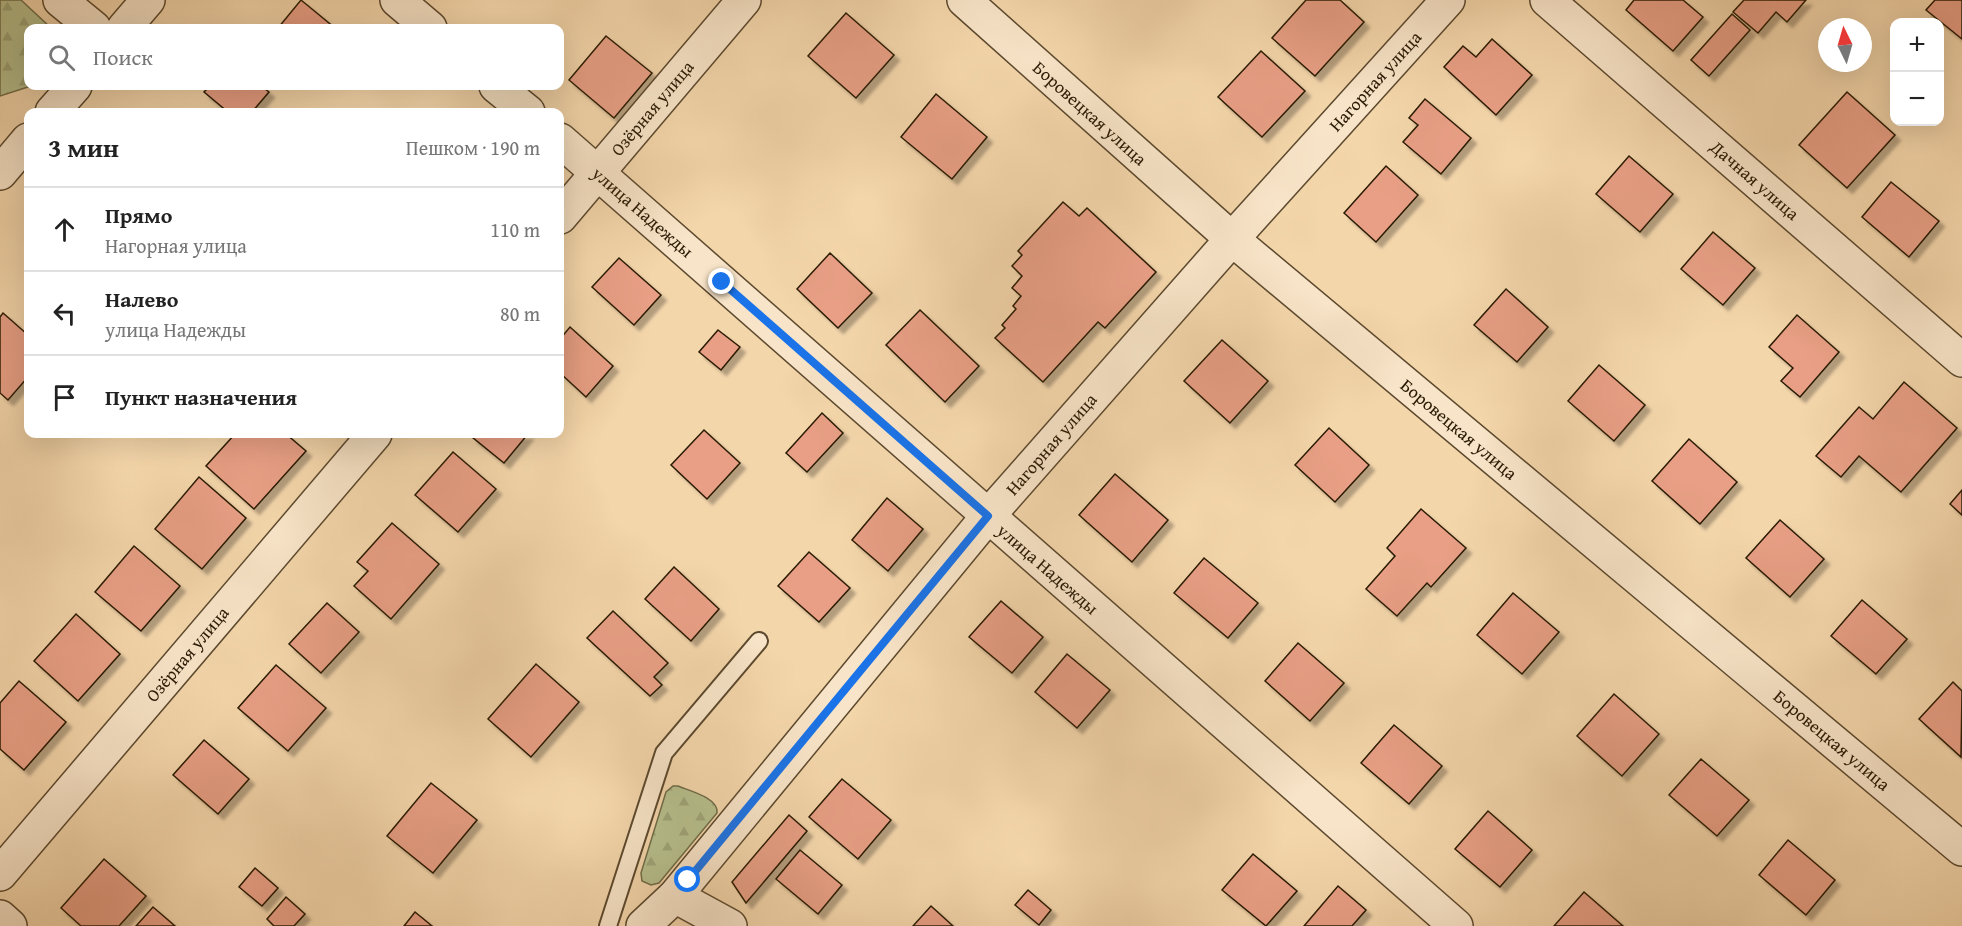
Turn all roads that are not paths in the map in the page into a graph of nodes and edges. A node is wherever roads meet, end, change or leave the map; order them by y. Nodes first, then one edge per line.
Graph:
1 (60, 0) edge
2 (147, 0) edge
3 (397, 0) edge
4 (744, 0) edge
5 (964, 0) edge
6 (1448, 0) edge
7 (1547, 0) edge
8 (89, 24) edge
9 (127, 24) edge
10 (425, 24) edge
11 (71, 90) edge
12 (501, 90) edge
13 (56, 108) edge
14 (523, 108) edge
15 (564, 143) edge
16 (24, 145) edge
17 (597, 172) junction
18 (0, 173) edge
19 (564, 212) edge
20 (1232, 239) junction
21 (1959, 355) edge
22 (372, 438) edge
23 (988, 516) junction
24 (759, 641) dead end
25 (1962, 849) edge
26 (0, 874) edge
27 (675, 896) junction
28 (0, 917) edge
29 (10, 926) edge
30 (608, 926) edge
31 (643, 926) edge
32 (730, 926) edge
33 (1456, 926) edge

1 - 8 street
2 - 9 street
3 - 10 street
4 - 17 street, Озёрная улица
5 - 20 street, Боровецкая улица
6 - 20 street, Нагорная улица
7 - 21 street, Дачная улица
11 - 13 street
12 - 14 street
15 - 17 street, улица Надежды
16 - 18 street
17 - 19 street, Озёрная улица
17 - 23 street, улица Надежды
20 - 23 street, Нагорная улица
20 - 25 street, Боровецкая улица
22 - 26 street, Озёрная улица
23 - 27 street, Нагорная улица
23 - 33 street, улица Надежды
24 - 30 lane
27 - 31 street, Нагорная улица
27 - 32 street
28 - 29 street

